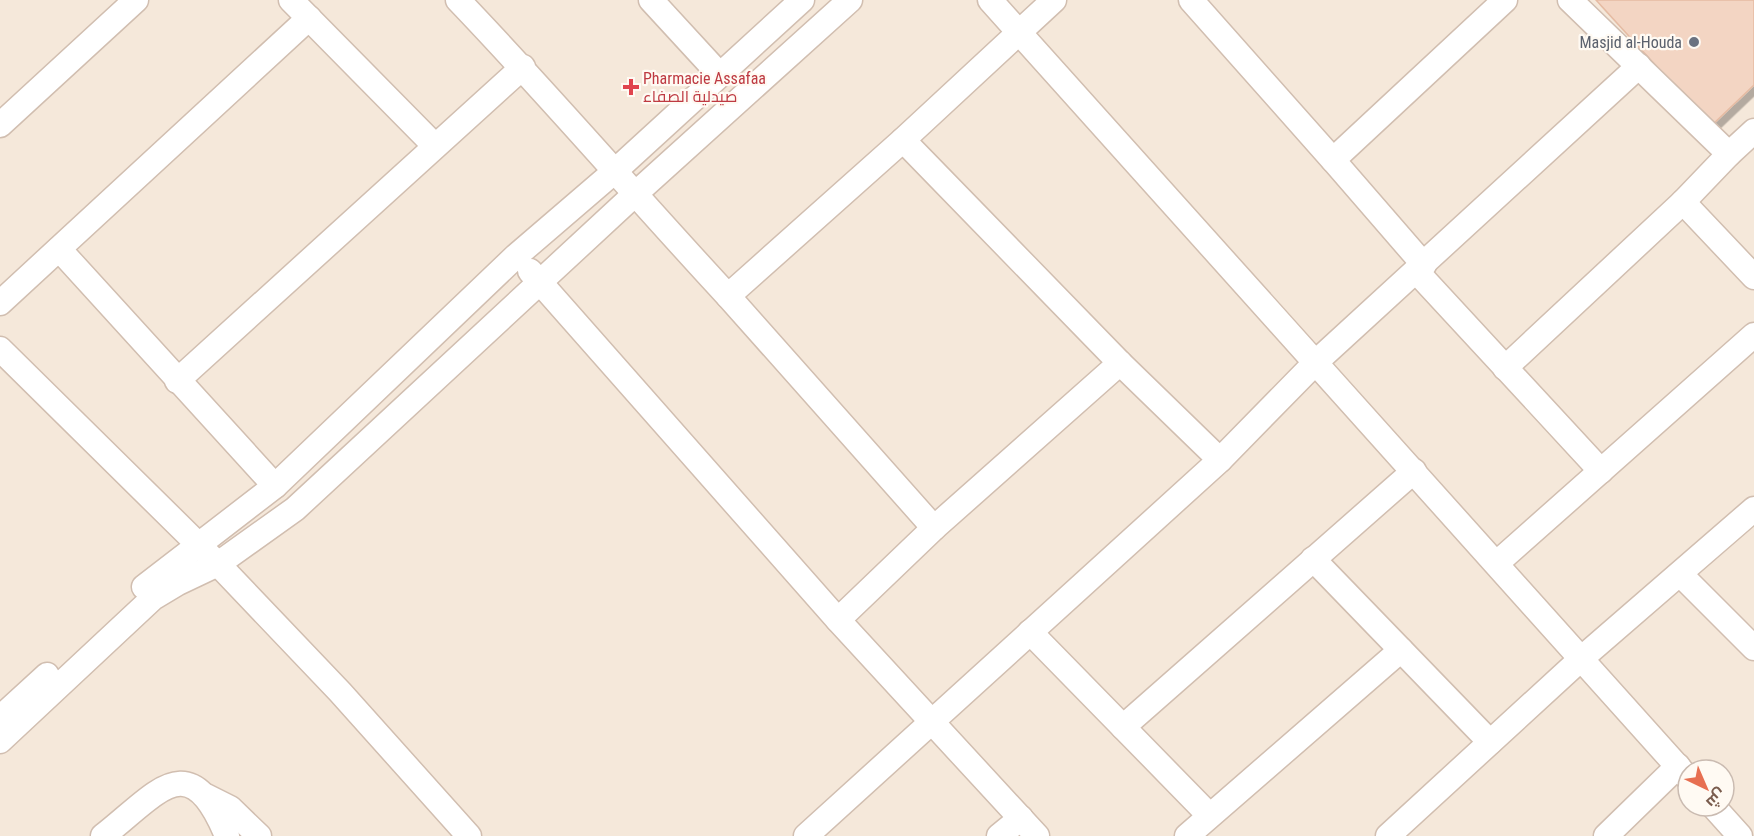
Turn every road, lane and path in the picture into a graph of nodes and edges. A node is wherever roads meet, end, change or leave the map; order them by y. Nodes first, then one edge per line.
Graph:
1 (136, 0) edge
2 (291, 0) edge
3 (458, 0) edge
4 (651, 0) edge
5 (802, 0) edge
6 (850, 0) edge
7 (990, 0) edge
8 (1054, 0) edge
9 (1191, 0) edge
10 (1505, 0) edge
11 (1570, 0) edge
12 (309, 18) junction
13 (1019, 32) junction
14 (1639, 66) junction
15 (523, 67) junction
16 (720, 75) junction
17 (0, 125) edge
18 (1754, 131) edge
19 (903, 140) junction
20 (434, 146) junction
21 (1730, 153) junction
22 (1333, 159) junction
23 (615, 171) junction
24 (634, 195) junction
25 (1683, 201) junction
26 (59, 249) junction
27 (516, 256) junction
28 (1420, 269) junction
29 (1754, 277) edge
30 (539, 282) junction
31 (728, 296) junction
32 (0, 303) edge
33 (1754, 335) edge
34 (0, 349) edge
35 (1316, 362) junction
36 (1120, 363) junction
37 (1505, 368) junction
38 (177, 381) junction
39 (1220, 460) junction
40 (1414, 471) junction
41 (1600, 471) junction
42 (275, 486) junction
43 (1754, 509) edge
44 (934, 528) junction
45 (199, 546) junction
46 (1313, 559) junction
47 (1497, 563) junction
48 (218, 564) junction
49 (1680, 574) junction
50 (838, 620) junction
51 (1030, 632) junction
52 (1754, 648) edge
53 (1401, 650) junction
54 (1582, 658) junction
55 (0, 718) edge
56 (932, 719) junction
57 (1123, 727) junction
58 (0, 741) edge
59 (1490, 742) junction
60 (1676, 764) edge
61 (1676, 778) edge
62 (205, 795) junction
63 (1209, 815) junction
64 (1021, 818) junction
65 (1724, 818) edge
66 (103, 836) edge
67 (226, 836) edge
68 (259, 836) edge
69 (469, 836) edge
70 (806, 836) edge
71 (999, 836) edge
72 (1037, 836) edge
73 (1187, 836) edge
74 (1388, 836) edge
75 (1606, 836) edge
76 (1740, 836) edge

1 - 17 street
2 - 12 street
3 - 15 street
4 - 16 street
5 - 16 street
6 - 24 street
7 - 13 street
8 - 13 street
9 - 22 street
10 - 22 street
11 - 14 street
12 - 20 street
12 - 26 street
13 - 19 street
13 - 35 street
14 - 21 street
14 - 28 street
15 - 20 street
15 - 23 street
16 - 23 street
18 - 21 street
19 - 31 street
19 - 36 street
20 - 38 street
21 - 25 street
22 - 28 street
23 - 24 street
23 - 27 street
24 - 30 street
24 - 31 street
25 - 29 street
25 - 37 street
26 - 32 street
26 - 38 street
27 - 30 street
27 - 42 street
28 - 35 street
28 - 37 street
30 - 48 street
30 - 50 street
31 - 44 street
33 - 41 street
34 - 45 street
35 - 39 street
35 - 40 street
36 - 39 street
36 - 44 street
37 - 41 street
38 - 42 street
39 - 51 street
40 - 46 street
40 - 47 street
41 - 47 street
42 - 45 street
43 - 49 street
44 - 50 street
45 - 48 street
45 - 55 street
46 - 53 street
46 - 57 street
47 - 54 street
48 - 58 street
48 - 69 street
49 - 52 street
49 - 54 street
50 - 56 street
51 - 56 street
51 - 57 street
53 - 59 street
53 - 63 street
54 - 59 street
54 - 60 street
56 - 64 street
56 - 70 street
57 - 63 street
59 - 74 street
61 - 75 street
62 - 66 street
62 - 67 street
62 - 68 street
63 - 73 street
64 - 71 street
64 - 72 street
65 - 76 street

